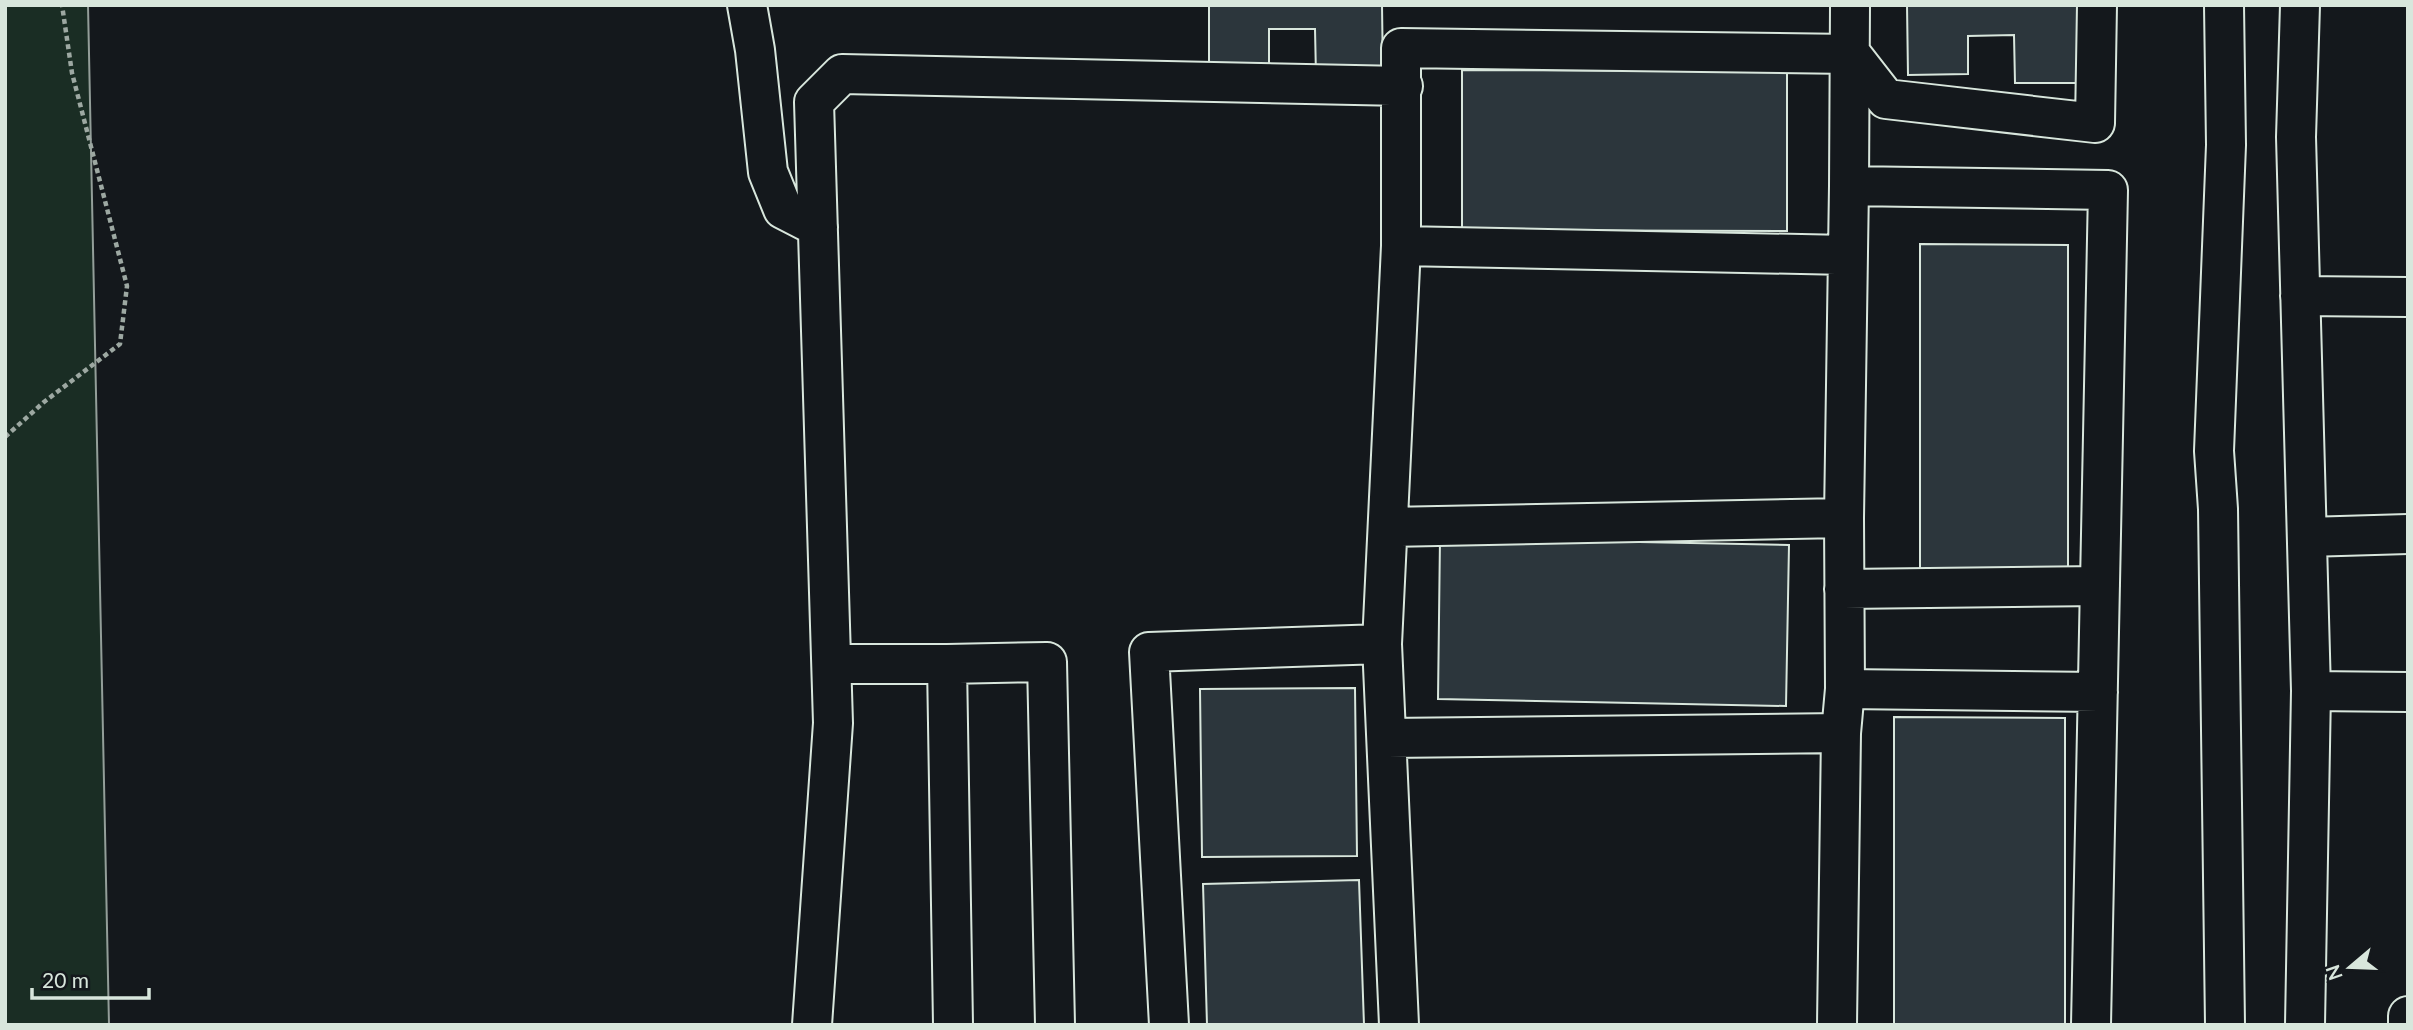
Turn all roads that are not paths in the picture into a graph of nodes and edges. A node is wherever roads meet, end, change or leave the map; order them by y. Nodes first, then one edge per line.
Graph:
1 (747, 5) edge
2 (1850, 5) edge
3 (2096, 5) edge
4 (2224, 5) edge
5 (2300, 5) edge
6 (1851, 54) junction
7 (1403, 86) junction
8 (1849, 186) junction
9 (818, 227) junction
10 (1401, 246) junction
11 (1847, 255) junction
12 (2300, 296) junction
13 (2408, 297) edge
14 (1844, 518) junction
15 (1388, 527) junction
16 (2408, 534) edge
17 (2306, 537) junction
18 (2100, 586) junction
19 (1844, 589) junction
20 (1382, 644) junction
21 (832, 664) junction
22 (947, 664) junction
23 (1845, 690) junction
24 (2311, 691) junction
25 (2098, 692) junction
26 (2408, 692) edge
27 (1841, 733) junction
28 (1388, 738) junction
29 (2408, 1016) edge
30 (812, 1025) edge
31 (953, 1025) edge
32 (1055, 1025) edge
33 (1169, 1025) edge
34 (1399, 1025) edge
35 (1838, 1025) edge
36 (2091, 1025) edge
37 (2225, 1025) edge
38 (2305, 1025) edge
39 (2408, 1025) edge

1 - 9 street
2 - 6 street
3 - 6 street
4 - 37 street
5 - 12 street
6 - 7 street
6 - 8 street
7 - 9 street
7 - 10 street
8 - 11 street
8 - 18 street
9 - 21 street
10 - 11 street
10 - 15 street
11 - 14 street
12 - 13 street
12 - 17 street
14 - 15 street
14 - 19 street
15 - 20 street
16 - 17 street
17 - 24 street
18 - 19 street
18 - 25 street
19 - 23 street
20 - 28 street
20 - 33 street
21 - 22 street
21 - 30 street
22 - 31 street
22 - 32 street
23 - 25 street
23 - 27 street
24 - 26 street
24 - 38 street
25 - 36 street
27 - 28 street
27 - 35 street
28 - 34 street
29 - 39 street

